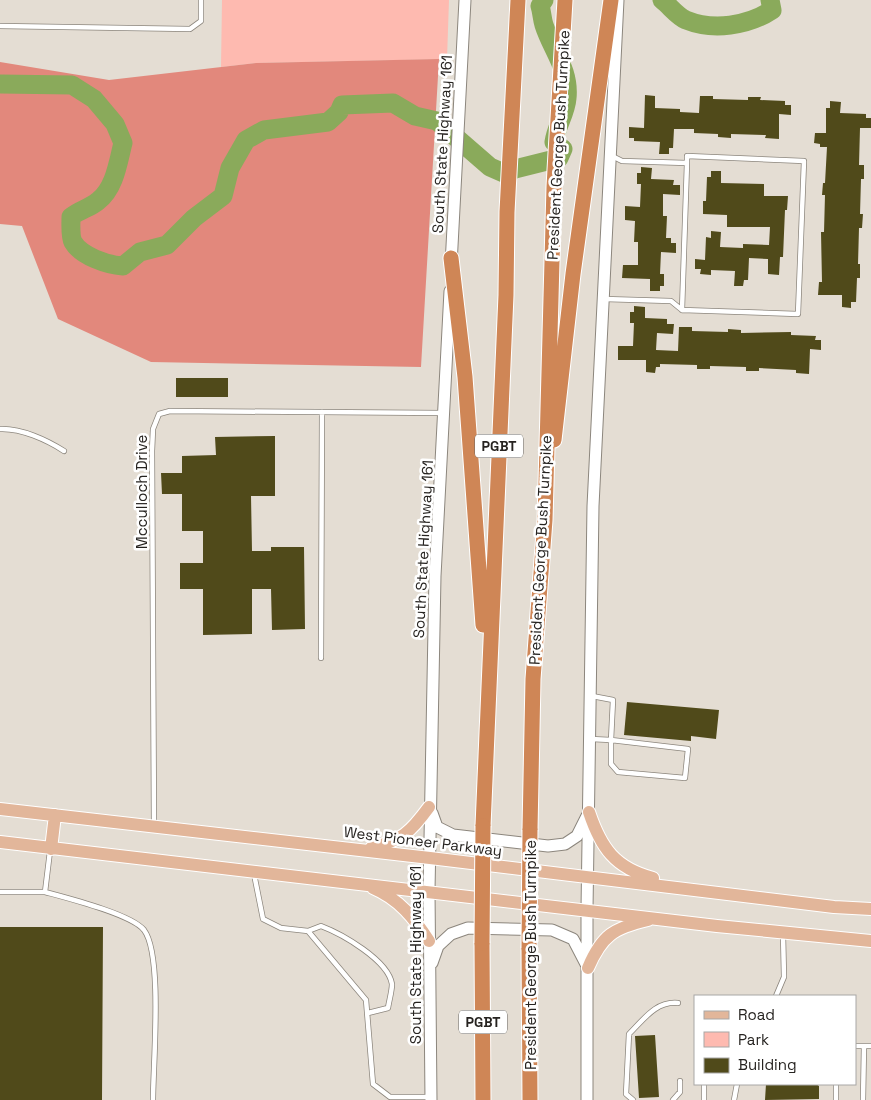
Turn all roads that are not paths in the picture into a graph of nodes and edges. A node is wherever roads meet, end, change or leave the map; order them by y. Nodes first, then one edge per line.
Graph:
1 (201, 0) edge
2 (465, 0) edge
3 (518, 0) edge
4 (565, 0) edge
5 (611, 0) edge
6 (618, 0) edge
7 (0, 26) edge
8 (611, 155) junction
9 (687, 163) junction
10 (451, 258) junction
11 (602, 298) junction
12 (682, 310) junction
13 (322, 412) junction
14 (444, 413) junction
15 (0, 428) edge
16 (64, 451) dead end
17 (545, 520) junction
18 (322, 658) dead end
19 (488, 679) junction
20 (590, 696) junction
21 (590, 739) junction
22 (611, 740) junction
23 (429, 807) junction
24 (0, 809) edge
25 (589, 812) junction
26 (55, 815) junction
27 (154, 826) junction
28 (0, 842) edge
29 (51, 849) junction
30 (363, 850) junction
31 (430, 858) junction
32 (254, 872) junction
33 (588, 877) junction
34 (364, 884) junction
35 (682, 888) junction
36 (429, 891) junction
37 (0, 892) edge
38 (45, 892) junction
39 (587, 909) junction
40 (871, 909) edge
41 (658, 918) junction
42 (308, 931) junction
43 (783, 933) junction
44 (871, 935) edge
45 (843, 939) junction
46 (429, 941) junction
47 (871, 941) edge
48 (430, 968) junction
49 (588, 968) junction
50 (776, 995) edge
51 (678, 1003) dead end
52 (368, 1013) junction
53 (856, 1046) edge
54 (864, 1046) junction
55 (871, 1046) edge
56 (680, 1081) dead end
57 (704, 1085) edge
58 (737, 1085) edge
59 (836, 1085) edge
60 (431, 1098) edge
61 (153, 1100) edge
62 (483, 1100) edge
63 (530, 1100) edge
64 (587, 1100) edge
65 (632, 1100) edge
66 (673, 1100) edge
67 (704, 1100) edge
68 (734, 1100) edge
69 (836, 1100) edge
70 (864, 1100) edge

1 - 7 lane
2 - 10 main road, South State Highway 161
3 - 19 highway, PGBT
4 - 17 highway, President George Bush Turnpike / PGBT
5 - 17 highway
6 - 8 main road
8 - 9 lane
8 - 11 main road
9 - 12 lane
9 - 12 lane
10 - 14 main road, South State Highway 161
10 - 19 highway
11 - 12 lane
11 - 20 main road
13 - 14 lane, Mcculloch Drive
13 - 18 lane
13 - 27 lane, Mcculloch Drive
14 - 23 main road, South State Highway 161
15 - 16 lane
17 - 63 highway, President George Bush Turnpike / PGBT, bridge
19 - 62 highway, PGBT, bridge
20 - 21 main road
20 - 22 lane
21 - 22 lane
21 - 25 main road
22 - 22 lane
23 - 25 main road
23 - 30 main road
23 - 31 main road, South State Highway 161
24 - 26 main road, West Pioneer Parkway
25 - 33 main road
25 - 35 main road
26 - 27 main road, West Pioneer Parkway
26 - 29 main road
27 - 30 main road, West Pioneer Parkway
28 - 29 main road
29 - 32 main road
29 - 38 lane
30 - 31 main road, West Pioneer Parkway
31 - 33 main road, West Pioneer Parkway
31 - 36 main road, South State Highway 161
32 - 34 main road
32 - 42 lane
33 - 35 main road, West Pioneer Parkway
33 - 39 main road
34 - 36 main road
34 - 46 main road
35 - 40 main road, West Pioneer Parkway
36 - 39 main road
36 - 46 main road, South State Highway 161
37 - 38 lane
38 - 61 lane
39 - 41 main road
39 - 49 main road
41 - 43 main road
41 - 49 main road
42 - 52 lane
42 - 52 lane
43 - 45 main road
43 - 50 lane
44 - 45 main road
45 - 47 main road
46 - 48 main road, South State Highway 161
48 - 49 main road
48 - 60 main road, South State Highway 161
49 - 64 main road
51 - 65 lane
52 - 60 lane
53 - 54 lane
54 - 55 lane
54 - 70 lane
56 - 66 lane
57 - 67 lane
58 - 68 lane
59 - 69 lane

